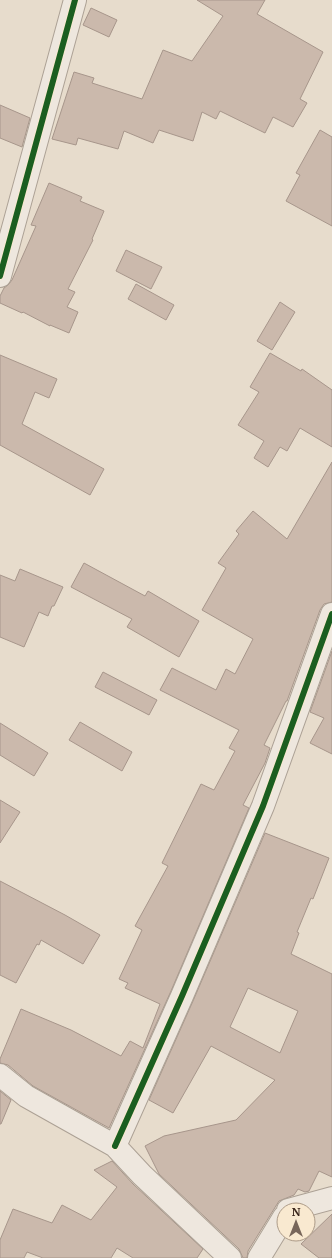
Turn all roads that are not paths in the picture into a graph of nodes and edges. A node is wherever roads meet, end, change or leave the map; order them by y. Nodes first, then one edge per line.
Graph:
1 (75, 0) edge
2 (0, 276) edge
3 (332, 614) edge
4 (0, 1075) edge
5 (115, 1146) junction
6 (332, 1198) edge
7 (316, 1202) edge
8 (276, 1231) edge
9 (230, 1258) edge
10 (260, 1258) edge

1 - 2 street
3 - 5 street
4 - 5 street
5 - 9 street
6 - 7 street
8 - 10 street

